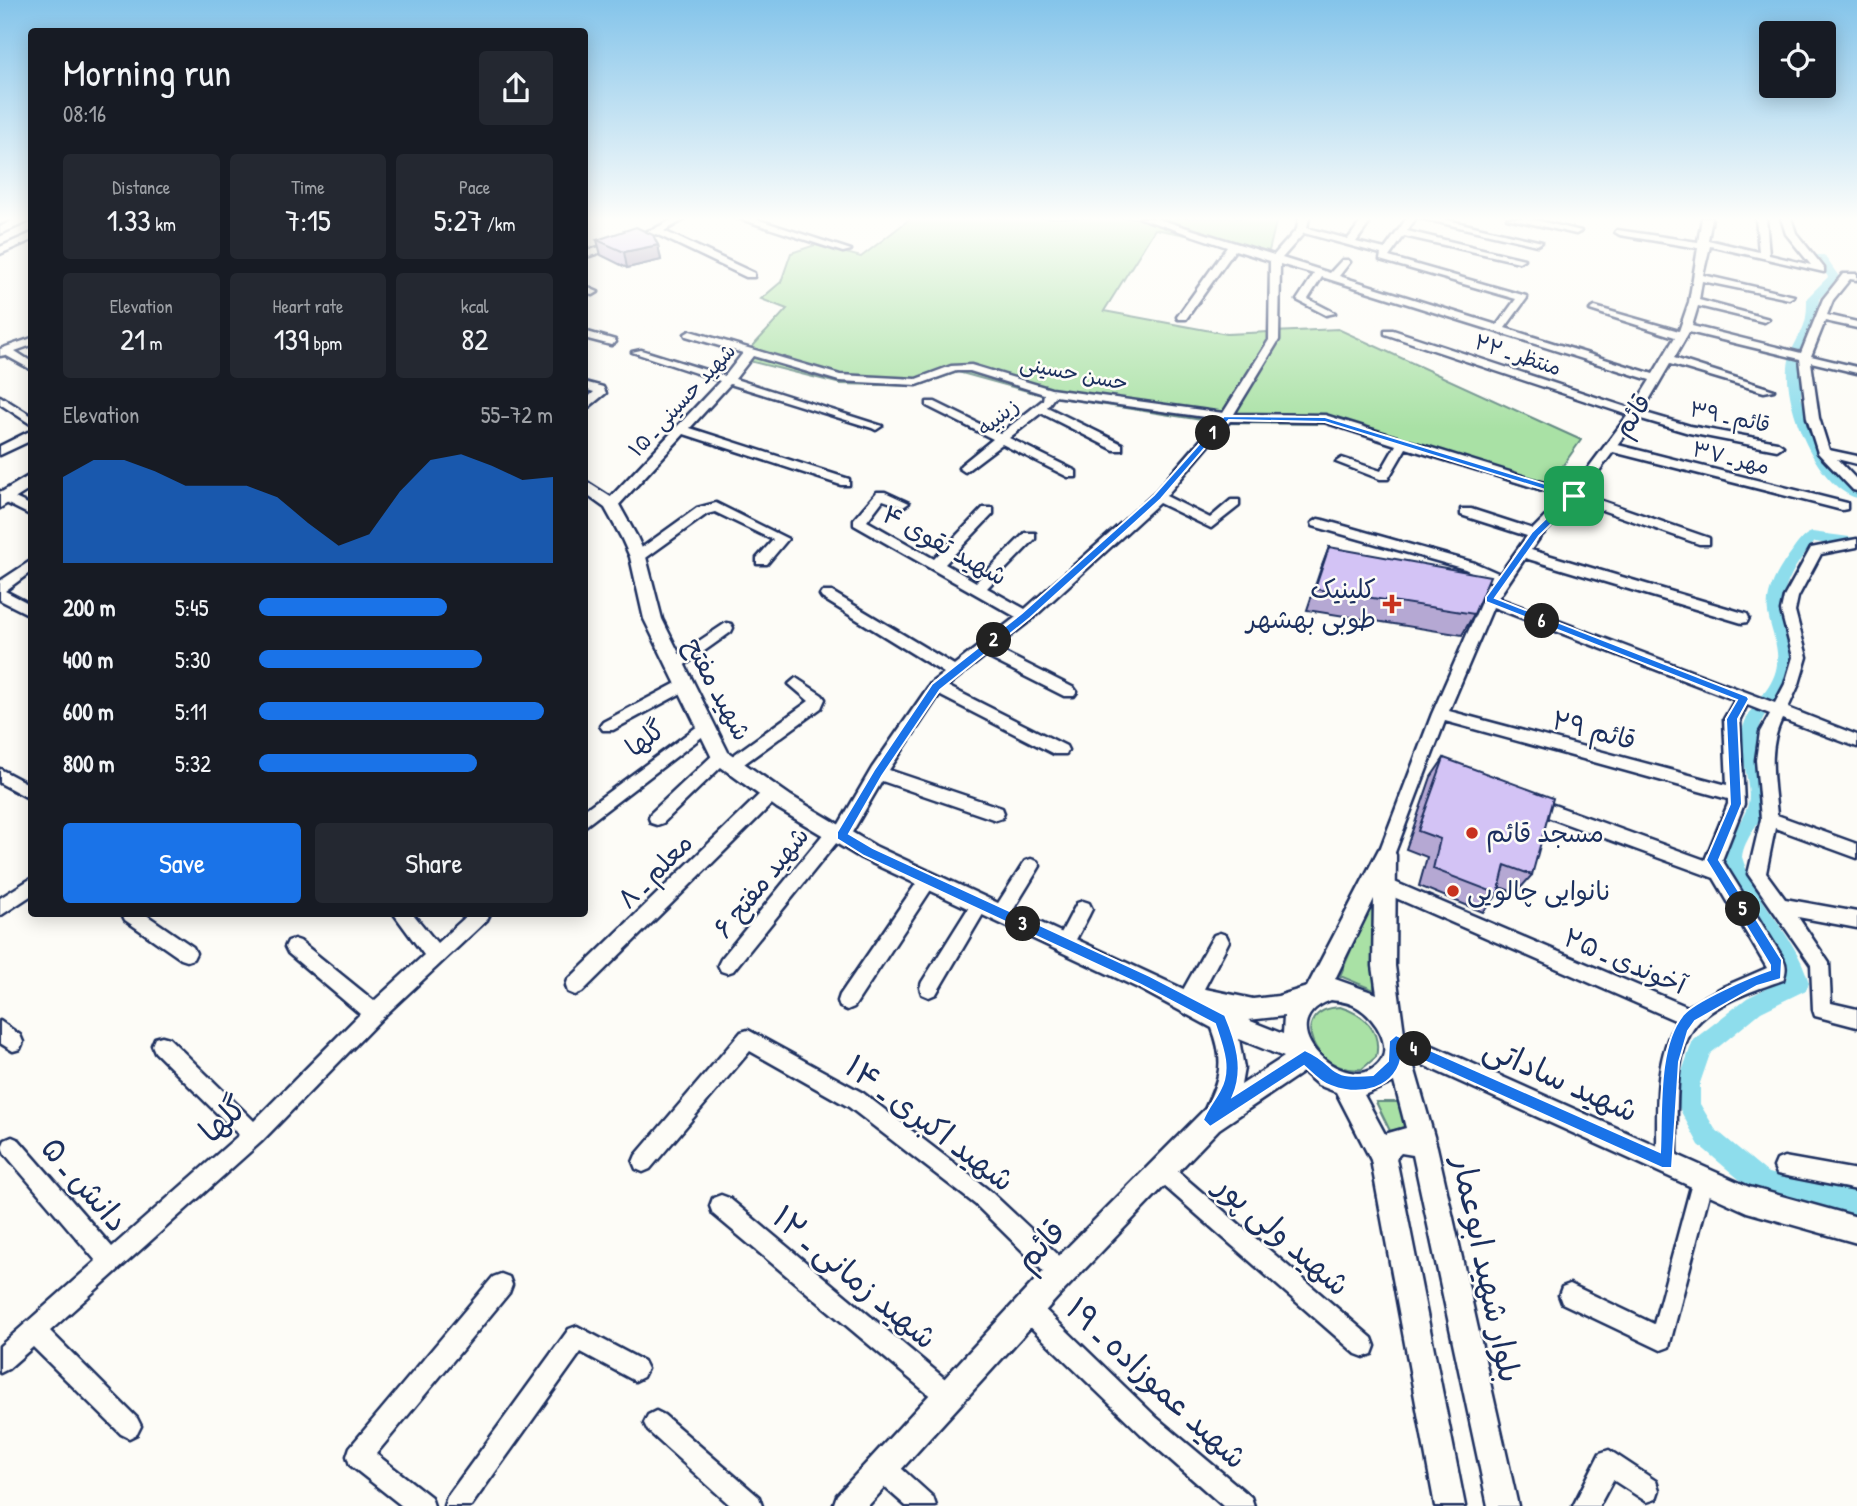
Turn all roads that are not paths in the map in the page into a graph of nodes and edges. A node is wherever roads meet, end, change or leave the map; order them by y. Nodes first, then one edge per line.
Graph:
1 (1203, 288) edge
2 (1275, 288) edge
3 (1310, 288) edge
4 (1368, 288) edge
5 (1488, 288) edge
6 (1697, 288) edge
7 (1774, 288) edge
8 (1836, 288) edge
9 (1790, 296) dead end
10 (1695, 302) junction
11 (1595, 310) dead end
12 (1330, 313) dead end
13 (1182, 317) dead end
14 (1821, 317) junction
15 (1764, 319) dead end
16 (1857, 325) edge
17 (1499, 329) junction
18 (1684, 331) junction
19 (1389, 332) dead end
20 (690, 334) dead end
21 (588, 335) edge
22 (611, 342) dead end
23 (28, 343) edge
24 (3, 352) edge
25 (637, 352) dead end
26 (753, 353) junction
27 (1805, 358) junction
28 (1669, 359) junction
29 (28, 365) edge
30 (1857, 370) edge
31 (1656, 377) junction
32 (729, 380) junction
33 (917, 382) joint
34 (588, 386) edge
35 (1768, 390) dead end
36 (1050, 392) junction
37 (0, 398) edge
38 (588, 404) edge
39 (931, 404) dead end
40 (1040, 408) junction
41 (1635, 414) junction
42 (1227, 417) junction
43 (28, 419) edge
44 (876, 426) dead end
45 (681, 429) junction
46 (28, 437) edge
47 (1002, 438) junction
48 (1403, 443) junction
49 (1777, 446) dead end
50 (1118, 447) dead end
51 (1611, 447) junction
52 (0, 451) edge
53 (1824, 453) junction
54 (1857, 460) edge
55 (1342, 462) dead end
56 (28, 468) edge
57 (965, 468) dead end
58 (1072, 474) dead end
59 (28, 481) edge
60 (845, 482) dead end
61 (1857, 487) edge
62 (588, 491) edge
63 (1, 495) edge
64 (1574, 496) junction
65 (1158, 497) junction
66 (903, 503) dead end
67 (1235, 503) dead end
68 (611, 505) junction
69 (1842, 506) dead end
70 (28, 510) edge
71 (988, 511) dead end
72 (1466, 512) dead end
73 (1318, 523) dead end
74 (1535, 534) junction
75 (1030, 537) dead end
76 (1704, 541) dead end
77 (1857, 543) edge
78 (1522, 552) junction
79 (638, 557) junction
80 (762, 561) dead end
81 (937, 564) junction
82 (28, 567) edge
83 (1502, 581) junction
84 (0, 588) edge
85 (978, 588) junction
86 (0, 594) edge
87 (827, 596) dead end
88 (1489, 600) junction
89 (28, 609) edge
90 (1026, 616) junction
91 (1742, 618) dead end
92 (726, 628) dead end
93 (983, 649) junction
94 (674, 665) junction
95 (953, 671) junction
96 (796, 684) dead end
97 (684, 685) junction
98 (936, 687) junction
99 (1069, 692) dead end
100 (1743, 699) junction
101 (1777, 712) junction
102 (1440, 714) junction
103 (608, 726) dead end
104 (706, 726) junction
105 (1857, 741) edge
106 (1060, 750) dead end
107 (726, 761) junction
108 (878, 773) junction
109 (0, 775) edge
110 (28, 792) edge
111 (772, 793) junction
112 (1735, 794) junction
113 (1513, 797) edge
114 (996, 813) dead end
115 (588, 817) edge
116 (657, 818) dead end
117 (1769, 819) junction
118 (838, 834) junction
119 (1857, 851) edge
120 (1386, 855) junction
121 (1031, 866) dead end
122 (1720, 873) junction
123 (929, 880) junction
124 (1386, 886) junction
125 (28, 888) edge
126 (980, 904) junction
127 (1780, 906) junction
128 (0, 908) edge
129 (1083, 909) dead end
130 (1001, 914) junction
131 (135, 917) edge
132 (405, 917) edge
133 (478, 917) edge
134 (1857, 920) edge
135 (1220, 942) dead end
136 (1065, 943) junction
137 (294, 947) dead end
138 (187, 953) dead end
139 (435, 955) junction
140 (727, 965) dead end
141 (1146, 981) junction
142 (575, 986) dead end
143 (929, 988) dead end
144 (1311, 995) junction
145 (1190, 996) junction
146 (847, 1001) dead end
147 (374, 1013) junction
148 (1690, 1017) junction
149 (1857, 1018) edge
150 (1220, 1020) junction
151 (1396, 1041) junction
152 (162, 1045) dead end
153 (1303, 1055) junction
154 (1345, 1084) junction
155 (1210, 1120) junction
156 (254, 1135) junction
157 (12, 1147) dead end
158 (1424, 1147) junction
159 (1383, 1157) junction
160 (642, 1163) dead end
161 (1667, 1163) junction
162 (1784, 1167) dead end
163 (1162, 1171) junction
164 (1703, 1180) junction
165 (1857, 1180) edge
166 (721, 1206) dead end
167 (1857, 1230) edge
168 (110, 1261) junction
169 (1061, 1273) junction
170 (501, 1285) dead end
171 (1570, 1295) dead end
172 (1028, 1309) junction
173 (33, 1330) junction
174 (1364, 1346) dead end
175 (0, 1361) edge
176 (635, 1369) dead end
177 (948, 1396) junction
178 (656, 1423) dead end
179 (129, 1426) dead end
180 (882, 1468) junction
181 (1647, 1490) dead end
182 (422, 1506) edge
183 (456, 1506) edge
184 (750, 1506) edge
185 (848, 1506) edge
186 (924, 1506) edge
187 (1242, 1506) edge
188 (1450, 1506) edge
189 (1503, 1506) edge
190 (1585, 1506) edge

1 - 13 street
2 - 42 street, شهید مفتح ۶
3 - 12 street
4 - 17 street
5 - 17 street
6 - 10 street, قائم
7 - 9 street
8 - 14 street
10 - 15 street
10 - 18 street, قائم
11 - 18 street
14 - 16 street
14 - 27 street
17 - 31 street
18 - 27 street
18 - 28 street, قائم
19 - 41 street, منتظر ـ ۲۲
20 - 26 street
21 - 22 street
23 - 24 street
24 - 29 street
25 - 32 street
26 - 32 street, شهید حسینی ـ ۱۵
26 - 33 street, شهید حسینی ـ ۱۵
27 - 30 street
27 - 53 street
28 - 31 street, قائم
28 - 35 street
31 - 41 street, قائم
32 - 44 street
32 - 45 street, شهید حسینی ـ ۱۵
33 - 36 street, حسن حسینی
34 - 38 street
36 - 40 street, زینبیه
36 - 42 street, حسن حسینی
37 - 43 street
39 - 47 street
40 - 47 street, زینبیه
40 - 50 street
41 - 49 street, قائم ـ ۳۹
41 - 51 street, قائم
42 - 48 street, حسن حسینی
42 - 65 street, شهید مفتح ۶
45 - 60 street
45 - 68 street, شهید حسینی ـ ۱۵
46 - 52 street
47 - 57 street, زینبیه
47 - 58 street
48 - 55 street
48 - 64 street, حسن حسینی
51 - 64 street, قائم
51 - 69 street, مهر ـ ۳۷
53 - 54 street
53 - 61 street
56 - 63 main road
59 - 63 main road
62 - 68 street, شهید مفتح
63 - 70 street
64 - 74 street, قائم
64 - 76 street, حسن حسینی
65 - 67 street
65 - 90 street, شهید مفتح ۶
66 - 81 street, شهید تقوی ۴
68 - 79 street, شهید مفتح
71 - 81 street
72 - 74 street
73 - 83 street
74 - 78 street, قائم
75 - 85 street
77 - 101 street
78 - 83 street, قائم
78 - 91 street
79 - 80 street
79 - 94 street, شهید مفتح
81 - 85 street, شهید تقوی ۴
82 - 84 street
83 - 88 street, قائم
85 - 90 street, شهید تقوی ۴
86 - 89 street
87 - 95 street
88 - 100 street
88 - 102 street, قائم
90 - 93 street, شهید مفتح ۶
92 - 94 street
93 - 95 street, شهید مفتح ۶
93 - 99 street
94 - 97 street, شهید مفتح
95 - 98 street, شهید مفتح ۶
96 - 107 street
97 - 103 street
97 - 104 street, شهید مفتح
98 - 106 street
98 - 108 street, شهید مفتح ۶
100 - 101 street
100 - 112 street
101 - 105 street
101 - 117 street
102 - 112 street, قائم ۲۹
102 - 120 street, قائم
104 - 107 street, شهید مفتح
104 - 115 street, گلها
107 - 111 street, شهید مفتح
107 - 116 street
108 - 114 street
108 - 118 street, شهید مفتح ۶
109 - 110 street
111 - 118 street, شهید مفتح
111 - 142 street, معلم ـ ۸
112 - 122 street
113 - 122 street
117 - 119 street
117 - 127 street
118 - 123 street, شهید مفتح
118 - 140 street, شهید مفتح ۶
120 - 124 street, بلوار شهید ابوعمار
120 - 144 street
121 - 130 street
122 - 148 street
123 - 126 street, شهید مفتح
123 - 146 street
124 - 148 street, آخوندی ـ ۲۵
124 - 151 street, بلوار شهید ابوعمار
125 - 128 street
126 - 130 street, شهید مفتح
126 - 143 street
127 - 134 street
127 - 149 street
129 - 136 street
130 - 136 street, شهید مفتح
131 - 138 street
132 - 139 street
133 - 139 street, گلها
135 - 145 street
136 - 141 street, شهید مفتح
137 - 147 street
139 - 147 street, گلها
141 - 145 street
141 - 150 street
144 - 145 street
144 - 151 street
144 - 153 street
147 - 156 street, گلها
148 - 161 street
150 - 153 street
150 - 155 street
151 - 154 street
151 - 158 street, بلوار شهید ابوعمار
151 - 161 street, شهید ساداتی
152 - 156 street
153 - 154 street
153 - 155 street, قائم
154 - 159 street
155 - 163 street, قائم
156 - 168 street, گلها
157 - 168 street, دانش ـ ۵
158 - 159 street
158 - 189 street, بلوار شهید ابوعمار
159 - 188 street
160 - 169 street, شهید اکبری ـ ۱۴
161 - 164 street, شهید ساداتی
162 - 165 street
163 - 169 street, قائم
163 - 174 street, شهید ولی پور
164 - 167 street, شهید ساداتی
164 - 171 street
166 - 177 street, شهید زمانی ـ ۱۲
168 - 173 street, گلها
169 - 172 street, قائم
170 - 182 street
172 - 177 street, قائم
172 - 187 street, شهید عموزاده ـ ۱۹
173 - 175 street, گلها
173 - 179 street
176 - 183 street
177 - 180 street, قائم
178 - 184 street
180 - 185 street, قائم
180 - 186 street
181 - 190 street

